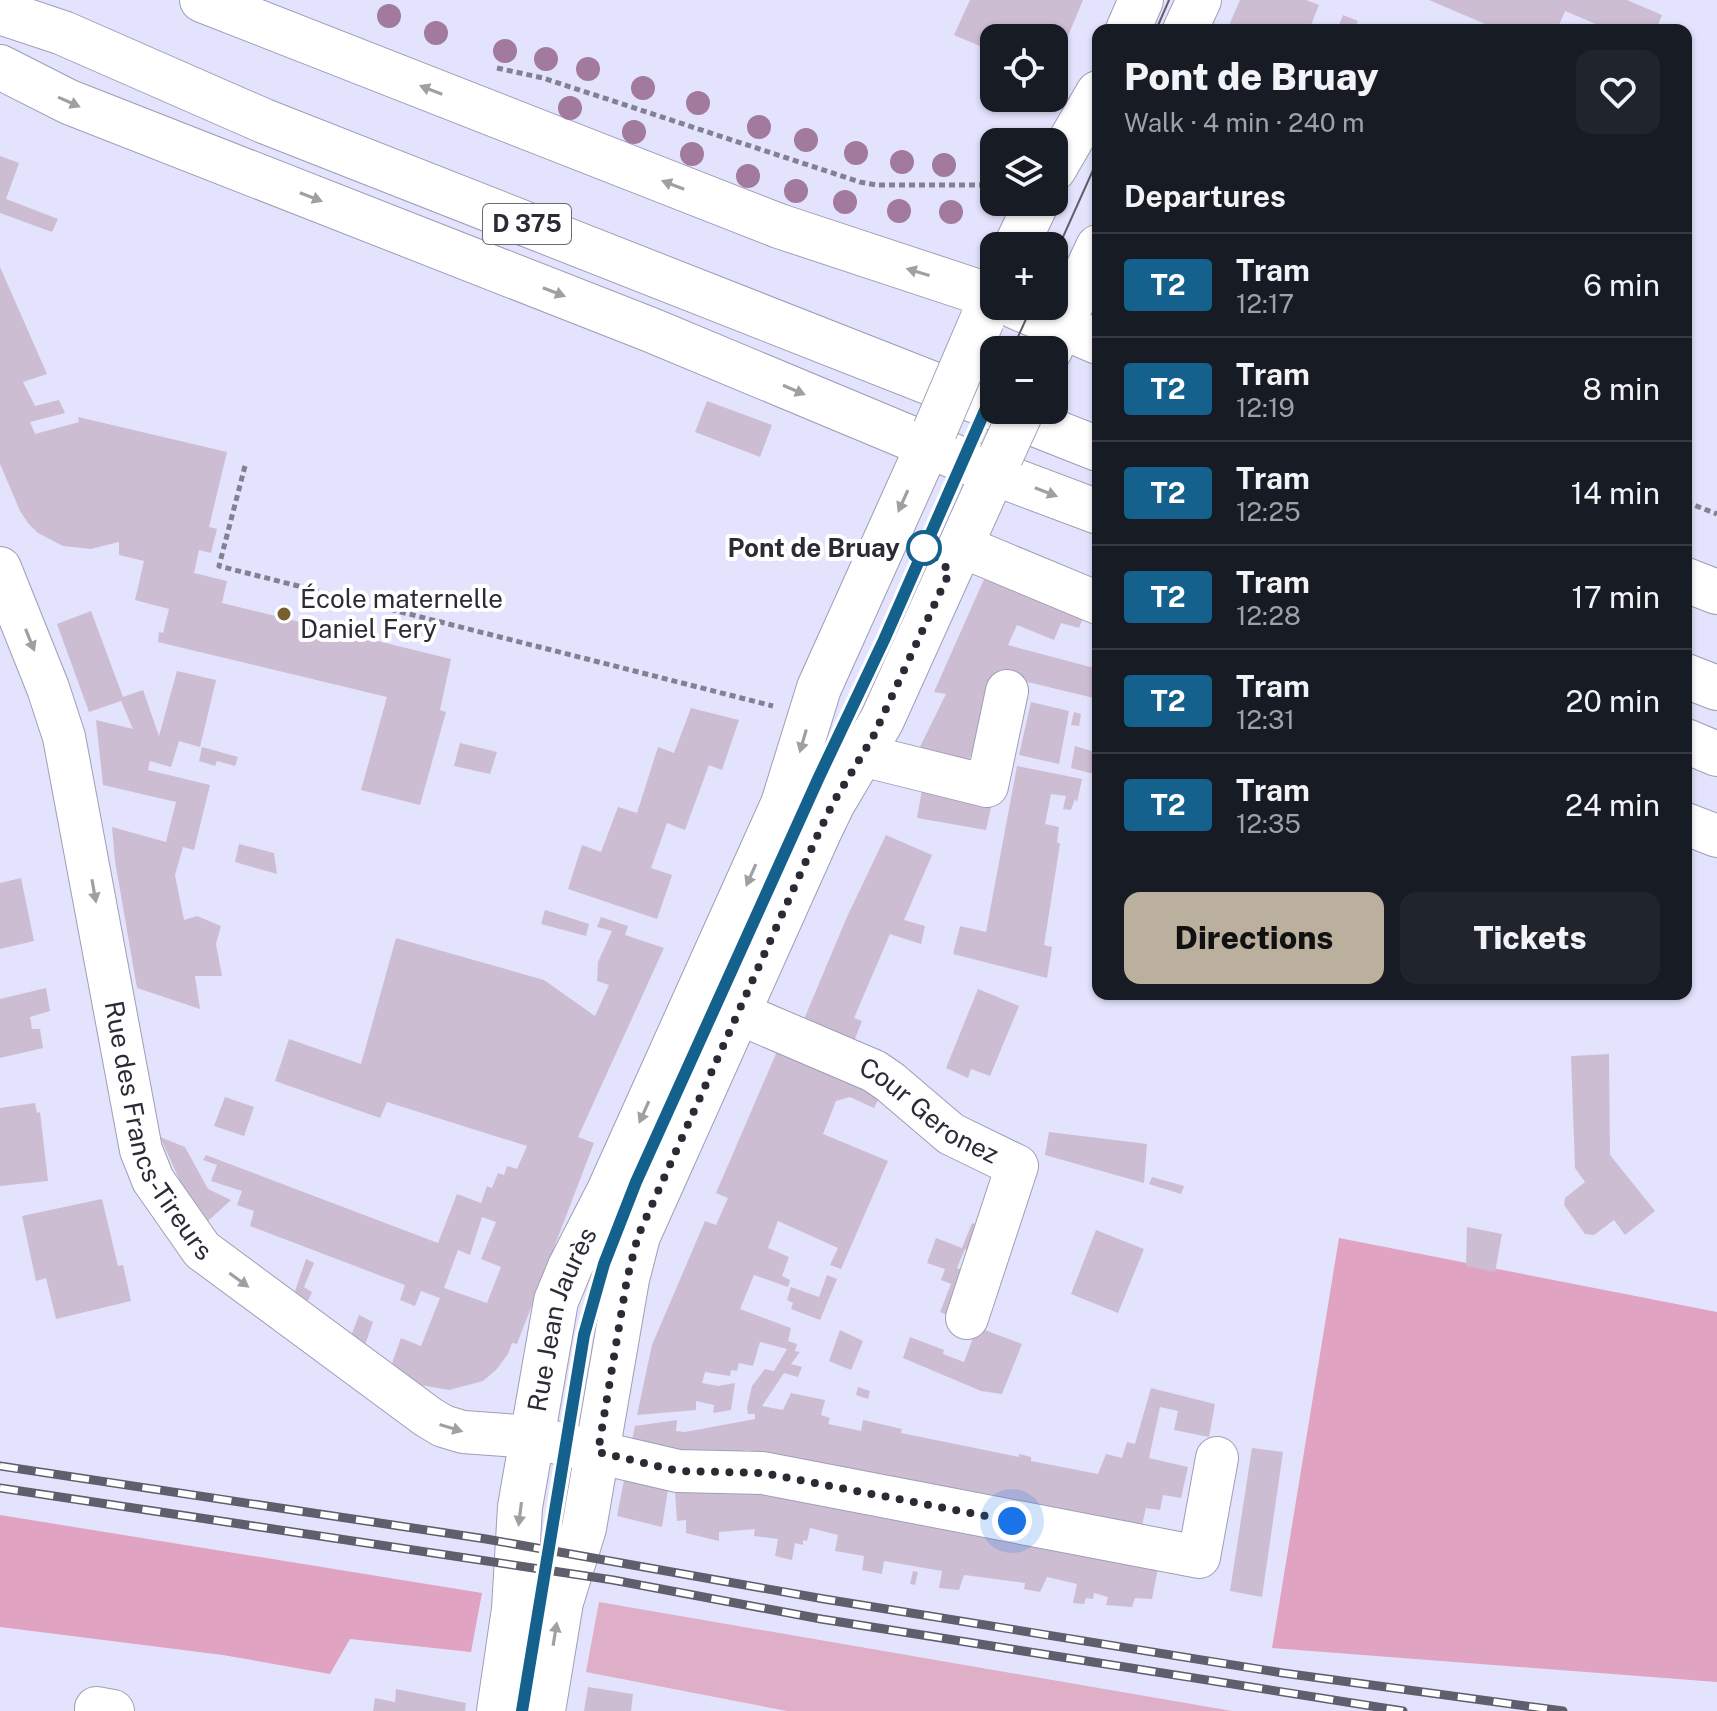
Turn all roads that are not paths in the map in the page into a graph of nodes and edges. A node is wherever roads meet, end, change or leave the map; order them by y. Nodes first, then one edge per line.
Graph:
1 (5, 0) edge
2 (202, 0) edge
3 (1141, 0) edge
4 (1199, 0) edge
5 (0, 12) edge
6 (1131, 24) edge
7 (1188, 24) edge
8 (63, 33) junction
9 (0, 67) edge
10 (1092, 103) edge
11 (1068, 145) edge
12 (1092, 264) edge
13 (980, 297) edge
14 (986, 320) edge
15 (1026, 320) edge
16 (1054, 336) edge
17 (1067, 336) edge
18 (980, 403) edge
19 (1016, 424) edge
20 (1034, 424) edge
21 (931, 437) junction
22 (1092, 447) edge
23 (997, 464) junction
24 (1092, 509) edge
25 (961, 546) junction
26 (0, 568) edge
27 (1692, 582) edge
28 (1717, 592) edge
29 (1092, 601) edge
30 (1692, 678) edge
31 (1717, 688) edge
32 (1007, 691) dead end
33 (1692, 744) edge
34 (1717, 754) edge
35 (862, 755) junction
36 (1692, 826) edge
37 (1717, 836) edge
38 (738, 1013) junction
39 (967, 1318) dead end
40 (532, 1437) junction
41 (598, 1452) junction
42 (1217, 1458) dead end
43 (96, 1711) edge
44 (113, 1711) edge
45 (499, 1711) edge
46 (543, 1711) edge

1 - 8 main road, D 375
13 -> 2 main road
3 - 6 main road
4 - 7 main road
5 - 8 main road, D 375
8 - 18 main road, D 375
9 -> 21 main road
10 - 11 main road
12 - 17 main road
14 - 21 main road, Rue Jean Jaurès, bridge
15 - 16 main road
19 - 23 main road, Rue Jean Jaurès, bridge
20 - 22 main road, D 375
21 - 23 main road
21 -> 40 main road, Rue Jean Jaurès
23 -> 24 main road
23 - 25 main road, Rue Jean Jaurès
25 - 29 street
25 - 35 main road, Rue Jean Jaurès
26 -> 40 street, Rue des Francs-Tireurs
27 - 28 main road
30 - 31 main road
32 - 35 street
33 - 34 main road
35 - 38 main road, Rue Jean Jaurès
36 - 37 street
38 - 39 street, Cour Geronez
38 - 41 main road, Rue Jean Jaurès
40 - 41 street, Rue des Francs-Tireurs
40 -> 45 main road, Rue Jean Jaurès
41 - 42 street, Rue des Francs-Tireurs
46 -> 41 main road, Rue Jean Jaurès
43 - 44 street

